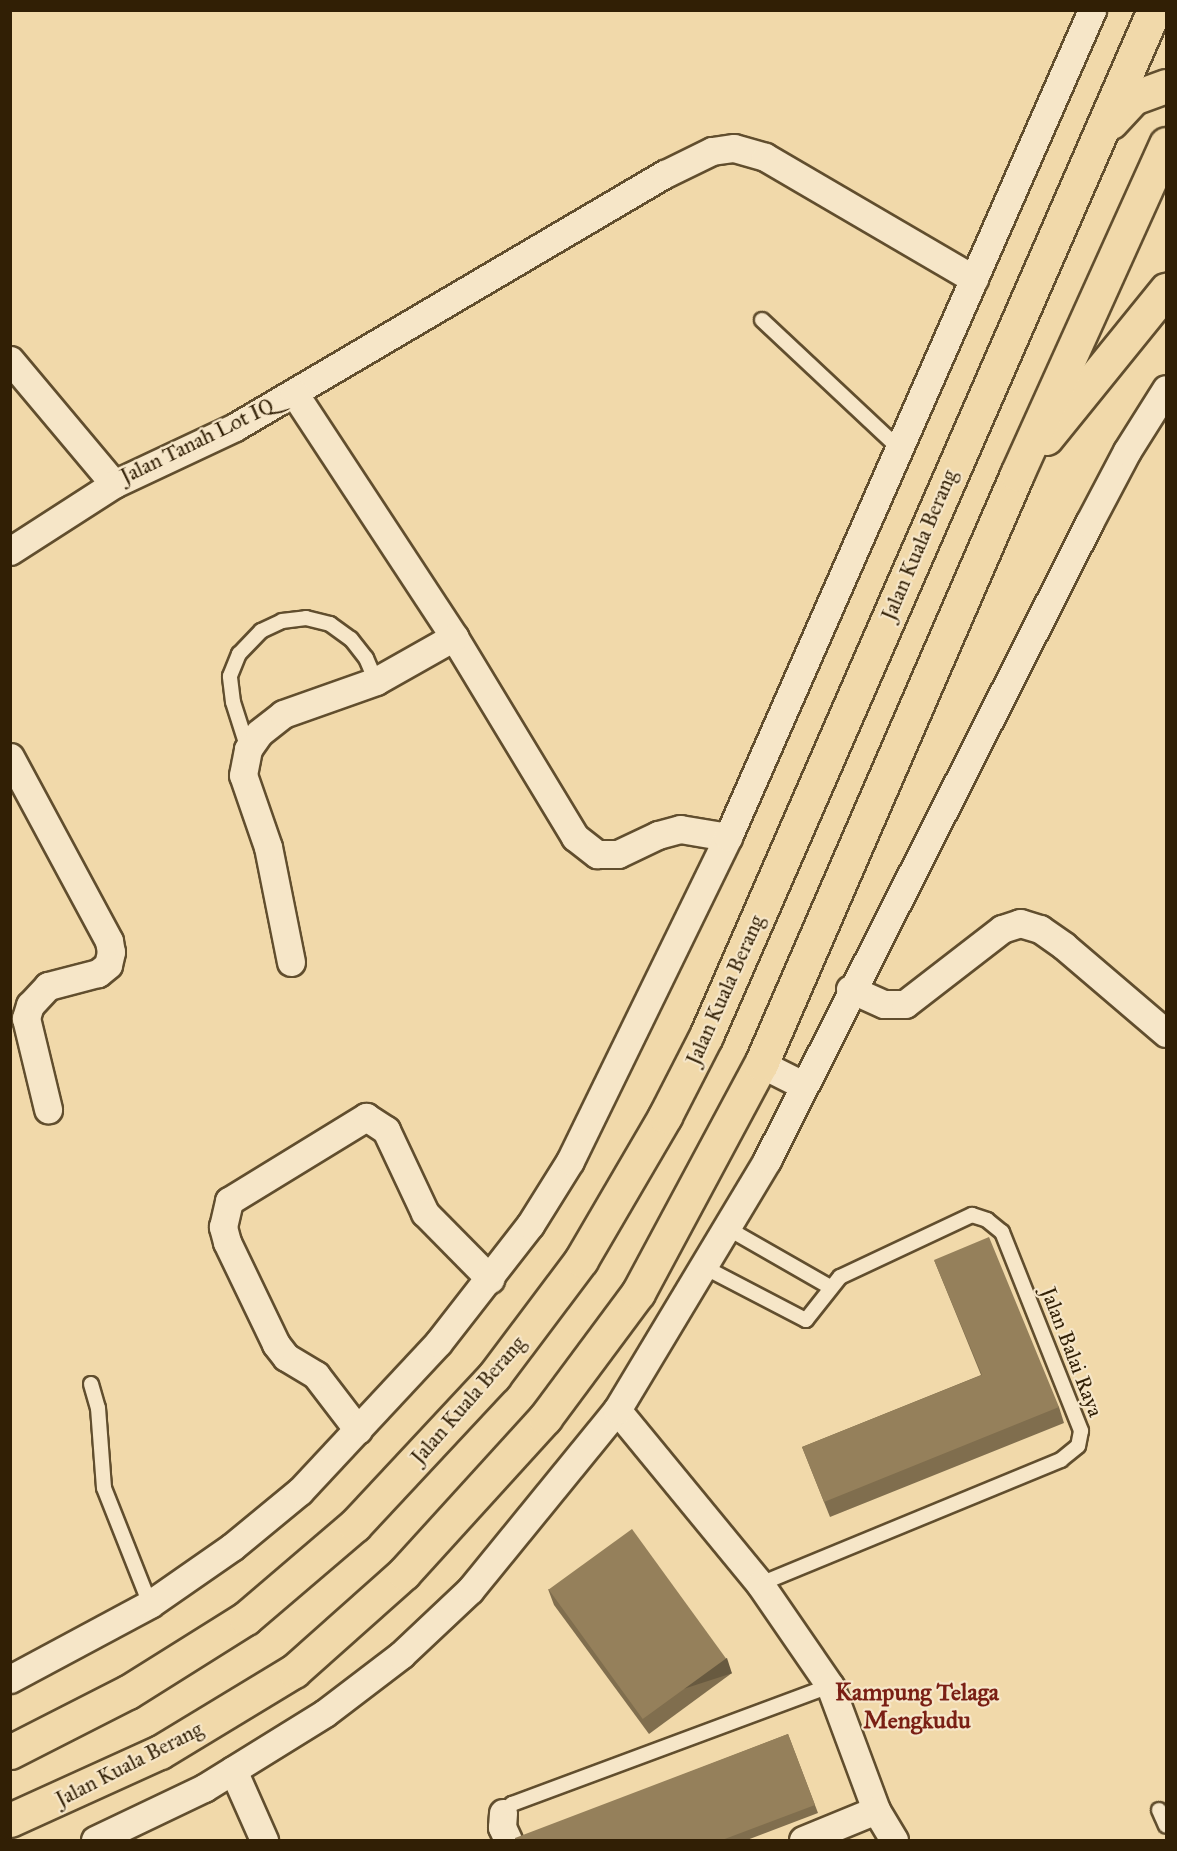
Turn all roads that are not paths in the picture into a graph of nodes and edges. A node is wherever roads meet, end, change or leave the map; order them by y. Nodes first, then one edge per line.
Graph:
1 (1092, 10) edge
2 (1154, 10) edge
3 (1167, 86) edge
4 (1167, 144) edge
5 (1090, 153) junction
6 (974, 279) junction
7 (1167, 290) edge
8 (762, 320) dead end
9 (10, 360) edge
10 (1167, 388) edge
11 (294, 393) junction
12 (899, 448) junction
13 (1017, 474) junction
14 (114, 484) junction
15 (10, 551) edge
16 (454, 637) junction
17 (376, 681) junction
18 (248, 749) junction
19 (10, 757) edge
20 (17, 788) edge
21 (728, 837) junction
22 (291, 962) dead end
23 (850, 989) junction
24 (1167, 1033) edge
25 (761, 1064) junction
26 (803, 1085) junction
27 (48, 1108) dead end
28 (727, 1228) junction
29 (704, 1267) junction
30 (490, 1279) junction
31 (830, 1287) junction
32 (91, 1384) dead end
33 (617, 1410) junction
34 (358, 1430) junction
35 (760, 1584) junction
36 (150, 1604) junction
37 (10, 1679) edge
38 (830, 1686) junction
39 (10, 1752) edge
40 (233, 1770) junction
41 (876, 1810) junction
42 (1159, 1810) dead end
43 (503, 1813) joint
44 (10, 1820) edge
45 (1167, 1826) edge
46 (95, 1840) edge
47 (264, 1840) edge
48 (508, 1840) edge
49 (803, 1840) edge
50 (894, 1840) edge

1 - 6 street
2 - 5 highway, Jalan Kuala Berang
3 - 5 highway
4 - 13 highway, Jalan Kuala Berang
5 - 39 highway, Jalan Kuala Berang
6 - 11 street, Jalan Tanah Lot IQ
6 - 12 street
7 - 13 highway
8 - 12 lane
9 - 14 street, Jalan Tanah Lot IQ
10 - 23 street
11 - 14 street, Jalan Tanah Lot IQ
11 - 16 street
12 - 21 street
13 - 25 highway, Jalan Kuala Berang
14 - 15 street
16 - 17 street
16 - 21 street
17 - 18 street
17 - 18 lane
18 - 22 street
19 - 20 street
20 - 27 street
21 - 30 street
23 - 24 street
23 - 26 street
25 - 26 street
25 - 44 highway, Jalan Kuala Berang
26 - 28 street
28 - 29 street
28 - 31 lane
29 - 31 lane
29 - 33 street
30 - 34 street
30 - 34 street
31 - 35 lane, Jalan Balai Raya
32 - 36 lane
33 - 35 street
33 - 40 street
34 - 36 street
35 - 38 street
36 - 37 street
38 - 41 street
38 - 43 lane
40 - 46 street
40 - 47 street
41 - 49 street
41 - 50 street
42 - 45 lane
43 - 48 street

